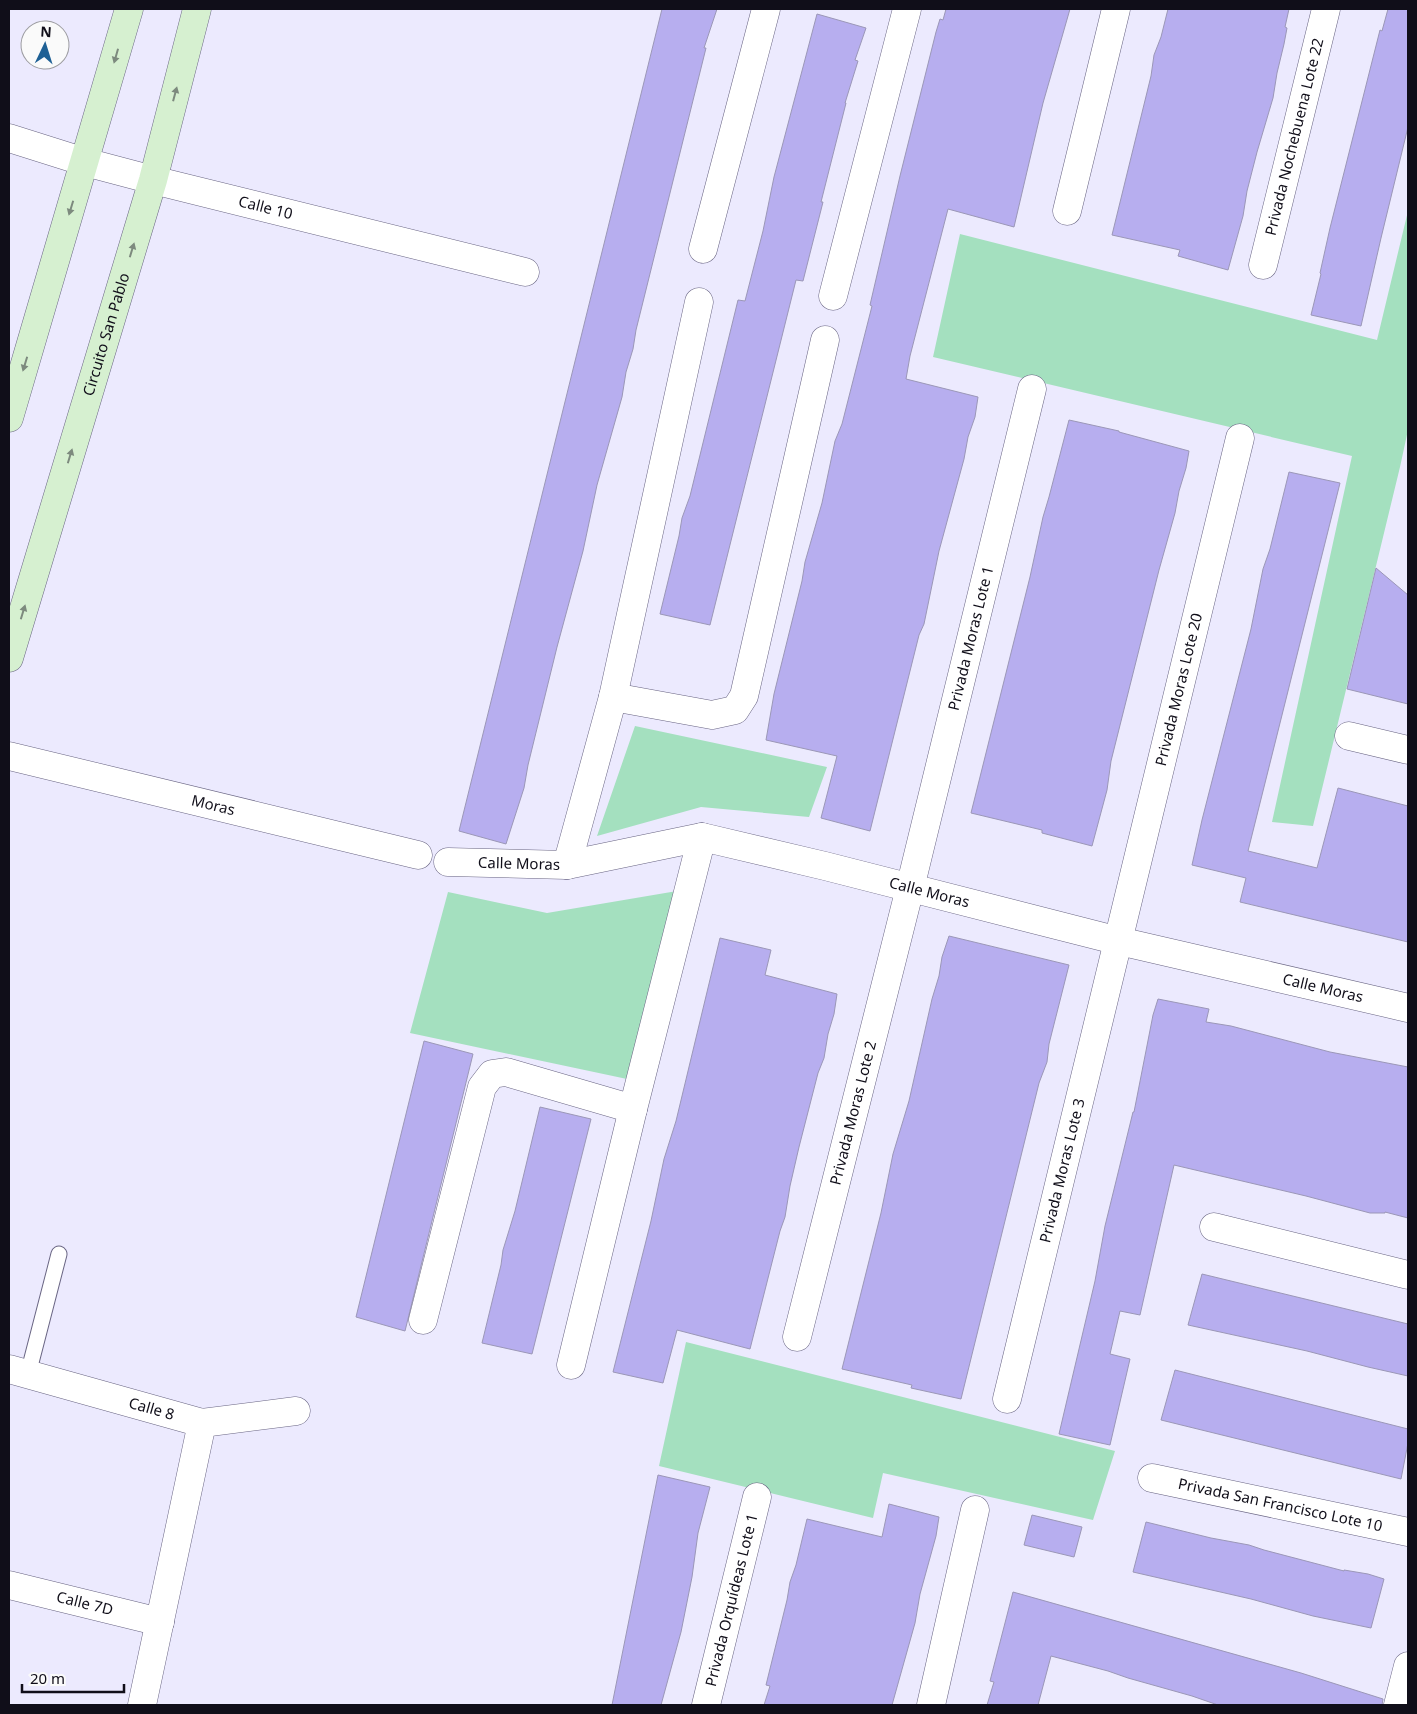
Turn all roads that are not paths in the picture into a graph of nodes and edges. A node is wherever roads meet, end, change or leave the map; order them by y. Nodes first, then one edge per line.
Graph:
1 (129, 9) edge
2 (198, 9) edge
3 (766, 9) edge
4 (908, 9) edge
5 (1116, 9) edge
6 (1326, 9) edge
7 (9, 138) edge
8 (85, 162) junction
9 (153, 180) junction
10 (1067, 211) dead end
11 (703, 249) dead end
12 (1263, 265) dead end
13 (525, 272) dead end
14 (833, 296) dead end
15 (699, 302) dead end
16 (825, 340) dead end
17 (1032, 389) dead end
18 (9, 418) edge
19 (1240, 438) dead end
20 (9, 658) edge
21 (613, 697) junction
22 (1349, 736) dead end
23 (1408, 750) edge
24 (9, 756) edge
25 (702, 837) junction
26 (418, 855) dead end
27 (448, 862) dead end
28 (567, 865) junction
29 (910, 888) junction
30 (1119, 942) junction
31 (1408, 1008) edge
32 (633, 1109) junction
33 (1214, 1227) dead end
34 (59, 1254) dead end
35 (1408, 1275) edge
36 (424, 1320) dead end
37 (797, 1337) dead end
38 (572, 1365) dead end
39 (19, 1371) edge
40 (1007, 1399) dead end
41 (296, 1411) dead end
42 (202, 1424) junction
43 (1152, 1478) dead end
44 (757, 1497) dead end
45 (975, 1510) dead end
46 (1408, 1532) edge
47 (9, 1585) edge
48 (160, 1622) junction
49 (1408, 1666) edge
50 (142, 1705) edge
51 (706, 1705) edge
52 (931, 1705) edge
53 (1398, 1705) edge

1 -> 8 main road
9 -> 2 main road, Circuito San Pablo
3 - 11 street
4 - 14 street
5 - 10 street
6 - 12 street, Privada Nochebuena Lote 22
7 - 8 street, Calle 10
8 - 9 street, Calle 10
8 -> 18 main road
9 - 13 street, Calle 10
20 -> 9 main road, Circuito San Pablo
15 - 21 street
16 - 21 street
17 - 29 street, Privada Moras Lote 1
19 - 30 street, Privada Moras Lote 20
21 - 28 street
22 - 23 street
24 - 26 street, Moras
25 - 28 street, Calle Moras
25 - 29 street, Calle Moras
25 - 32 street
27 - 28 street, Calle Moras
29 - 30 street, Calle Moras
29 - 37 street, Privada Moras Lote 2
30 - 31 street, Calle Moras
30 - 40 street, Privada Moras Lote 3
32 - 36 street
32 - 38 street
33 - 35 street
34 - 39 lane
39 - 42 street, Calle 8
41 - 42 street, Calle 8
42 - 48 street
43 - 46 street, Privada San Francisco Lote 10
44 - 51 street, Privada Orquídeas Lote 1
45 - 52 street
47 - 48 street, Calle 7D
48 - 50 street
49 - 53 street

